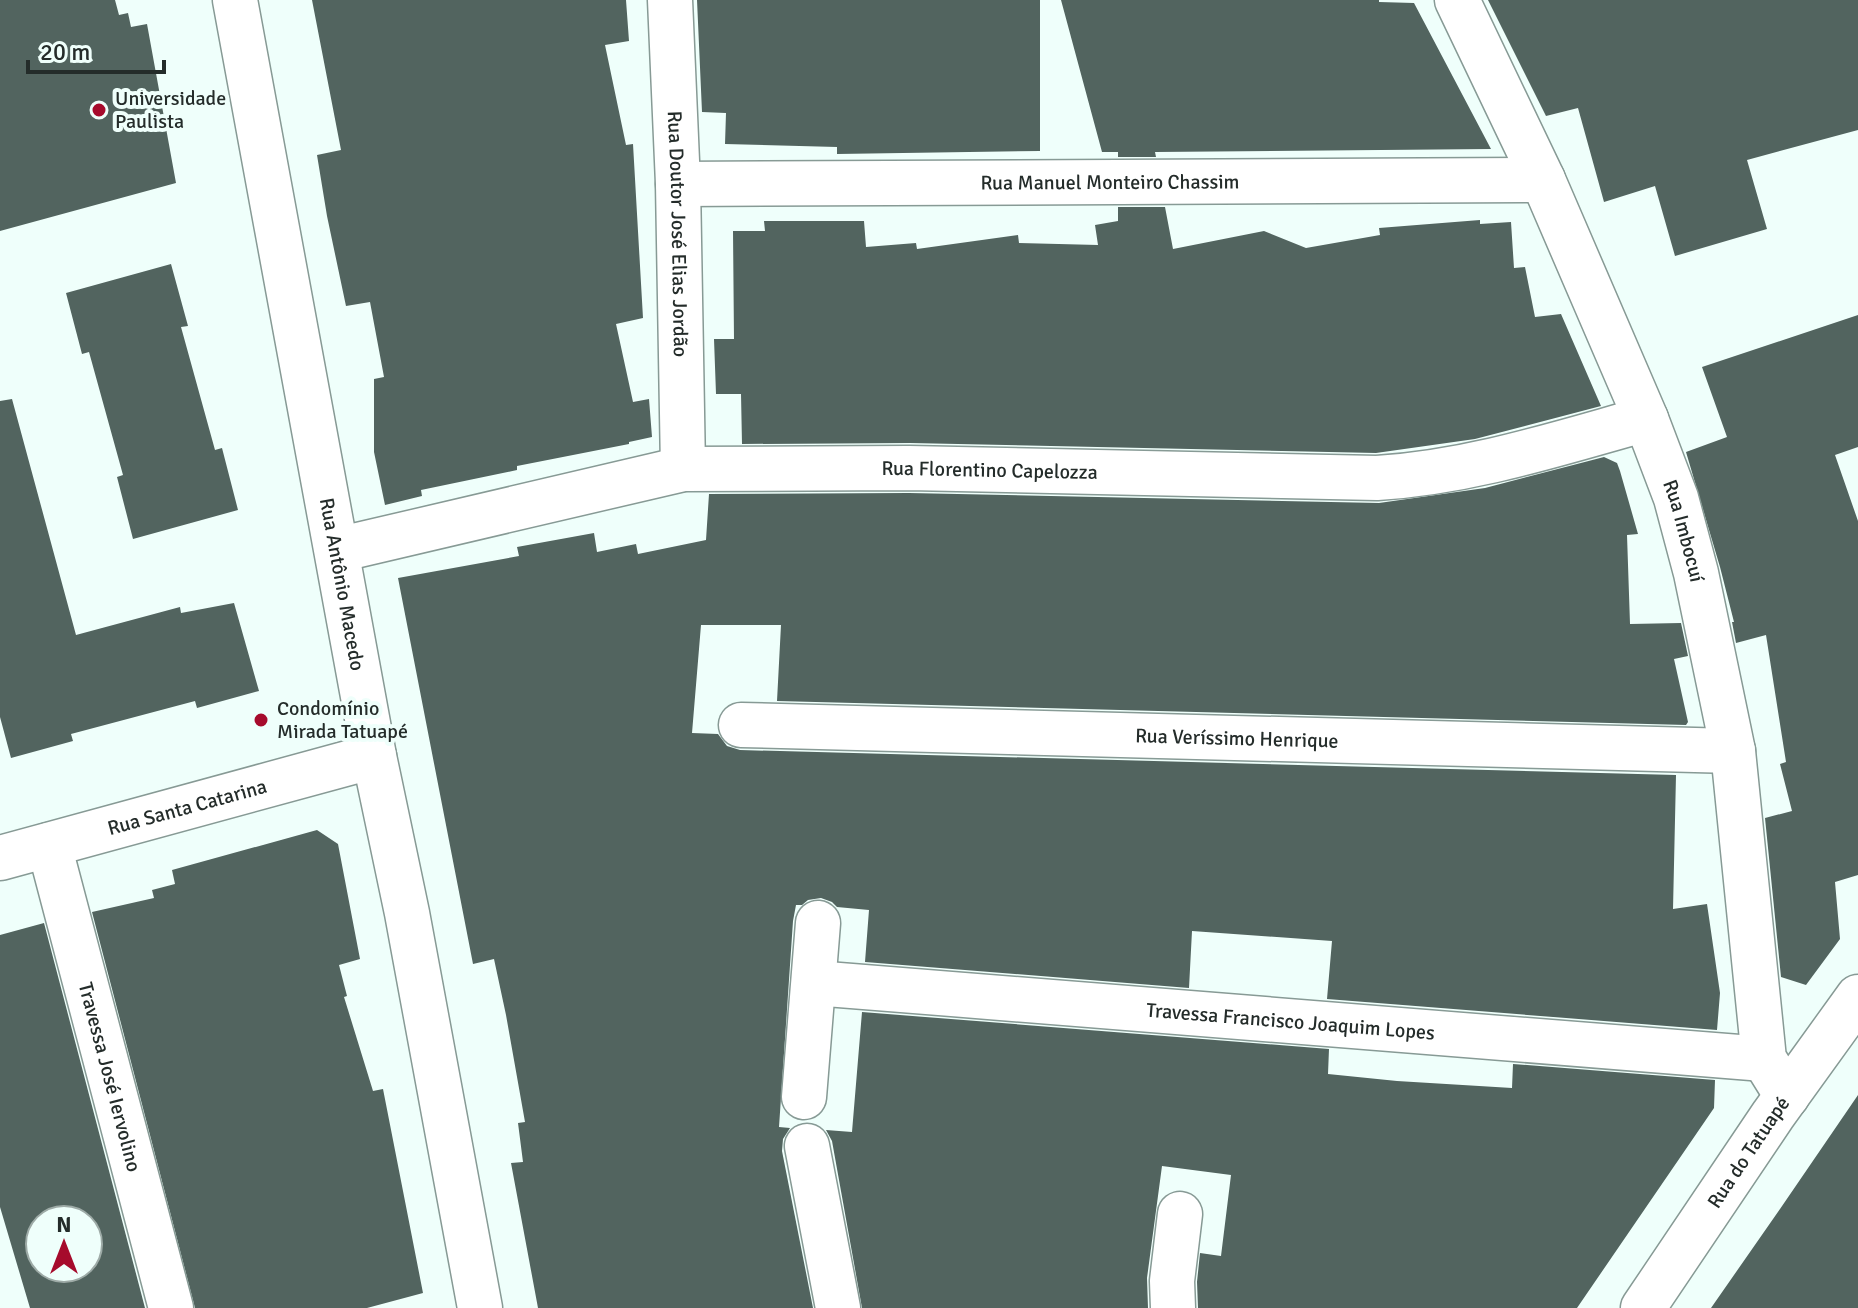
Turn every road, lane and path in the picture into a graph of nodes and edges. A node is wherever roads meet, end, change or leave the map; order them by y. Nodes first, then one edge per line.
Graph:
1 (235, 0) edge
2 (670, 0) edge
3 (1457, 0) edge
4 (1543, 180) junction
5 (678, 184) junction
6 (1646, 419) junction
7 (683, 469) junction
8 (337, 550) junction
9 (741, 725) dead end
10 (1733, 751) junction
11 (374, 756) junction
12 (49, 845) junction
13 (0, 858) edge
14 (818, 923) dead end
15 (814, 983) junction
16 (1858, 997) edge
17 (1764, 1059) junction
18 (1787, 1096) junction
19 (804, 1097) dead end
20 (807, 1146) dead end
21 (1180, 1214) dead end
22 (171, 1308) edge
23 (480, 1308) edge
24 (838, 1308) edge
25 (1173, 1308) edge
26 (1643, 1308) edge

1 - 8 street, Rua Antônio Macedo
2 - 5 street, Rua Doutor José Elias Jordão
3 - 4 street, Rua Imbocuí
4 - 5 street, Rua Manuel Monteiro Chassim
4 - 6 street, Rua Imbocuí
5 - 7 street, Rua Doutor José Elias Jordão
6 - 7 street, Rua Florentino Capelozza
6 - 10 street, Rua Imbocuí
7 - 8 street, Rua Florentino Capelozza
8 - 11 street, Rua Antônio Macedo
9 - 10 street, Rua Veríssimo Henrique
10 - 17 street, Rua Imbocuí
11 - 12 street, Rua Santa Catarina
11 - 23 street, Rua Antônio Macedo
12 - 13 street, Rua Santa Catarina
12 - 22 street, Travessa José Iervolino
14 - 15 street
15 - 17 street, Travessa Francisco Joaquim Lopes
15 - 19 street
16 - 18 street, Rua do Tatuapé
17 - 18 street, Rua Imbocuí
18 - 26 street, Rua do Tatuapé
20 - 24 street
21 - 25 street

